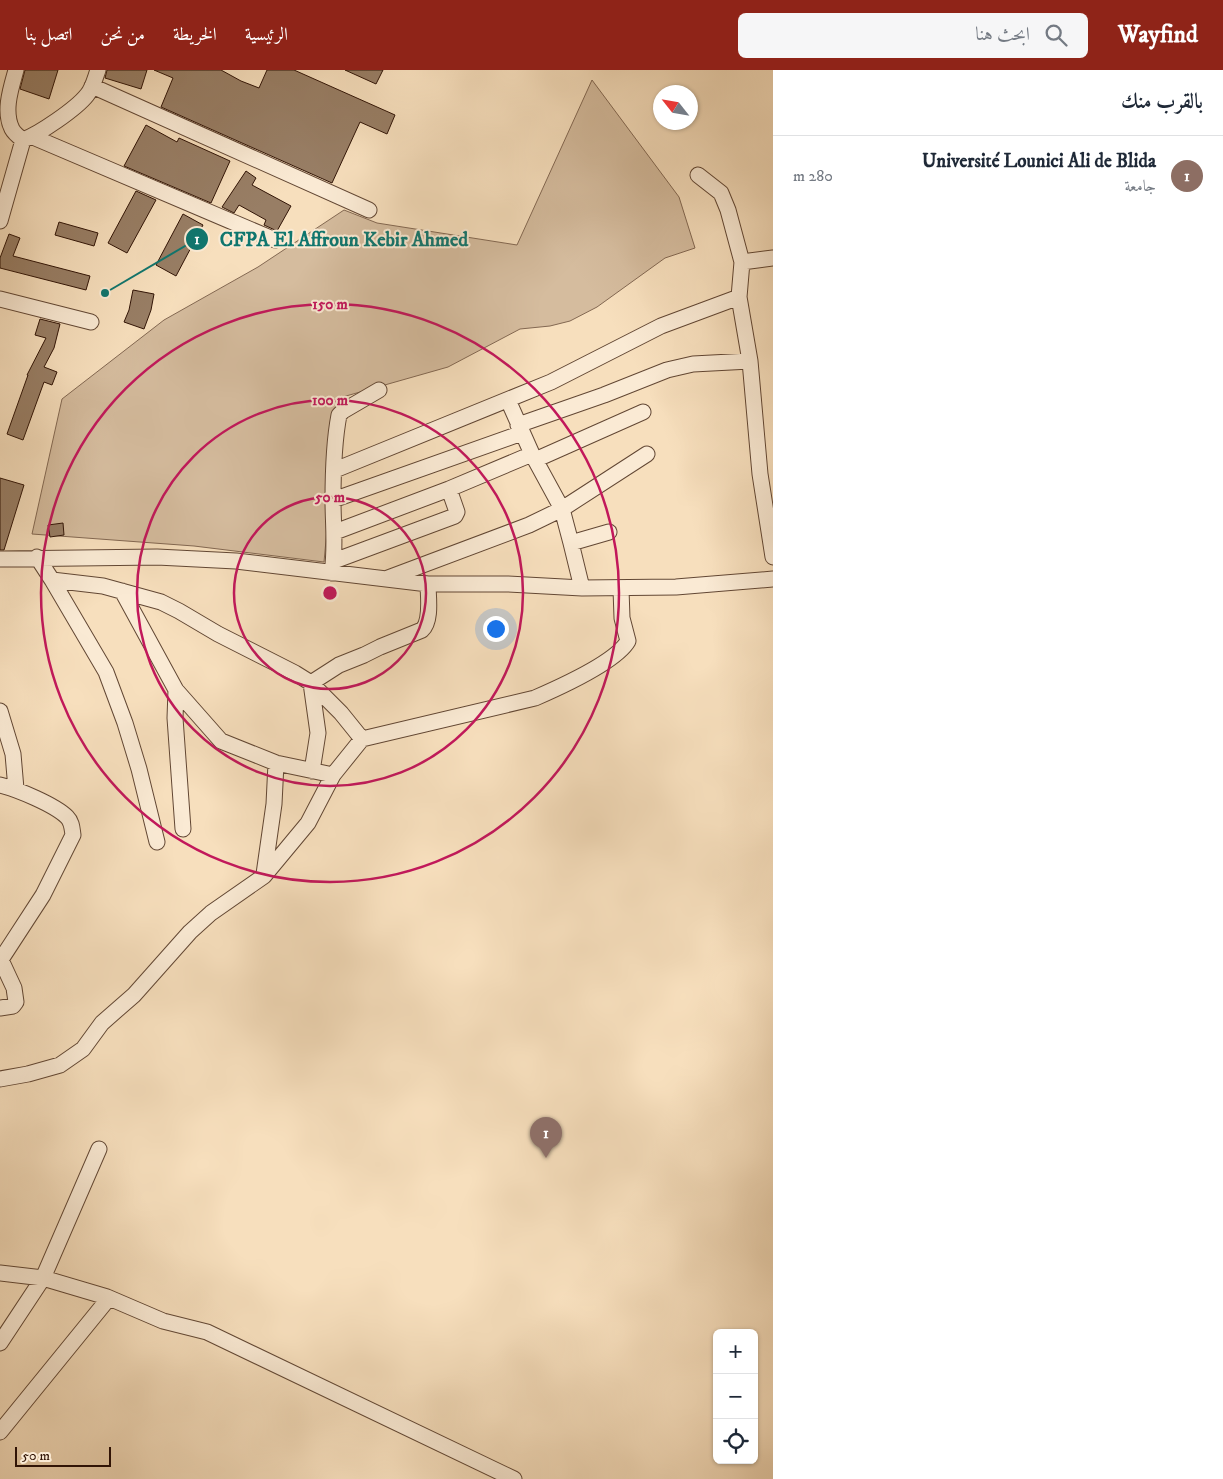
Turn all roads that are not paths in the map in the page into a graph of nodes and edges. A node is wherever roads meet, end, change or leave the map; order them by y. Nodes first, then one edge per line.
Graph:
1 (16, 70) edge
2 (98, 70) edge
3 (92, 86) junction
4 (28, 138) junction
5 (698, 175) dead end
6 (369, 210) dead end
7 (0, 221) edge
8 (275, 240) dead end
9 (773, 258) edge
10 (742, 262) junction
11 (738, 297) junction
12 (0, 299) edge
13 (91, 322) dead end
14 (750, 362) junction
15 (379, 390) dead end
16 (508, 400) junction
17 (642, 412) dead end
18 (520, 429) junction
19 (647, 454) dead end
20 (533, 457) junction
21 (334, 470) junction
22 (767, 473) edge
23 (449, 489) junction
24 (333, 500) junction
25 (562, 509) junction
26 (335, 532) junction
27 (609, 532) dead end
28 (571, 542) junction
29 (37, 557) junction
30 (773, 557) edge
31 (0, 559) edge
32 (333, 567) junction
33 (773, 579) edge
34 (52, 580) junction
35 (384, 580) junction
36 (428, 584) junction
37 (582, 588) junction
38 (621, 589) junction
39 (122, 591) junction
40 (311, 683) junction
41 (176, 690) junction
42 (0, 711) edge
43 (362, 739) junction
44 (276, 764) junction
45 (312, 771) junction
46 (333, 775) junction
47 (0, 785) edge
48 (16, 789) junction
49 (183, 829) dead end
50 (157, 842) dead end
51 (264, 876) junction
52 (0, 961) edge
53 (0, 1008) edge
54 (0, 1079) edge
55 (99, 1149) dead end
56 (0, 1273) edge
57 (43, 1278) junction
58 (109, 1298) junction
59 (0, 1343) edge
60 (0, 1432) edge
61 (514, 1479) edge

1 - 4 street
2 - 3 street
3 - 4 street
3 - 6 street
4 - 7 street
4 - 8 street
5 - 10 street
9 - 10 street
10 - 11 street
11 - 14 street
11 - 16 street
12 - 13 street
14 - 18 street
14 - 22 street
15 - 21 street
16 - 18 street
16 - 21 street
17 - 20 street
18 - 20 street
18 - 24 street
19 - 25 street
20 - 23 street
20 - 25 street
21 - 24 street
22 - 30 street
23 - 26 street
23 - 32 street
24 - 26 street
25 - 28 street
25 - 35 street
26 - 32 street
27 - 28 street
28 - 37 street
29 - 31 street
29 - 32 street
29 - 34 street
32 - 35 street
33 - 38 street
34 - 39 street
34 - 50 street
35 - 36 street
36 - 37 street
36 - 40 street
37 - 38 street
38 - 43 street
39 - 40 street
39 - 41 street
40 - 43 street
40 - 45 street
41 - 44 street
41 - 49 street
42 - 48 street
43 - 46 street
44 - 45 street
44 - 51 street
45 - 46 street
46 - 51 street
47 - 48 street
48 - 52 street
51 - 54 street
52 - 53 street
55 - 57 street
56 - 57 street
57 - 58 street
57 - 59 street
58 - 60 street
58 - 61 street

